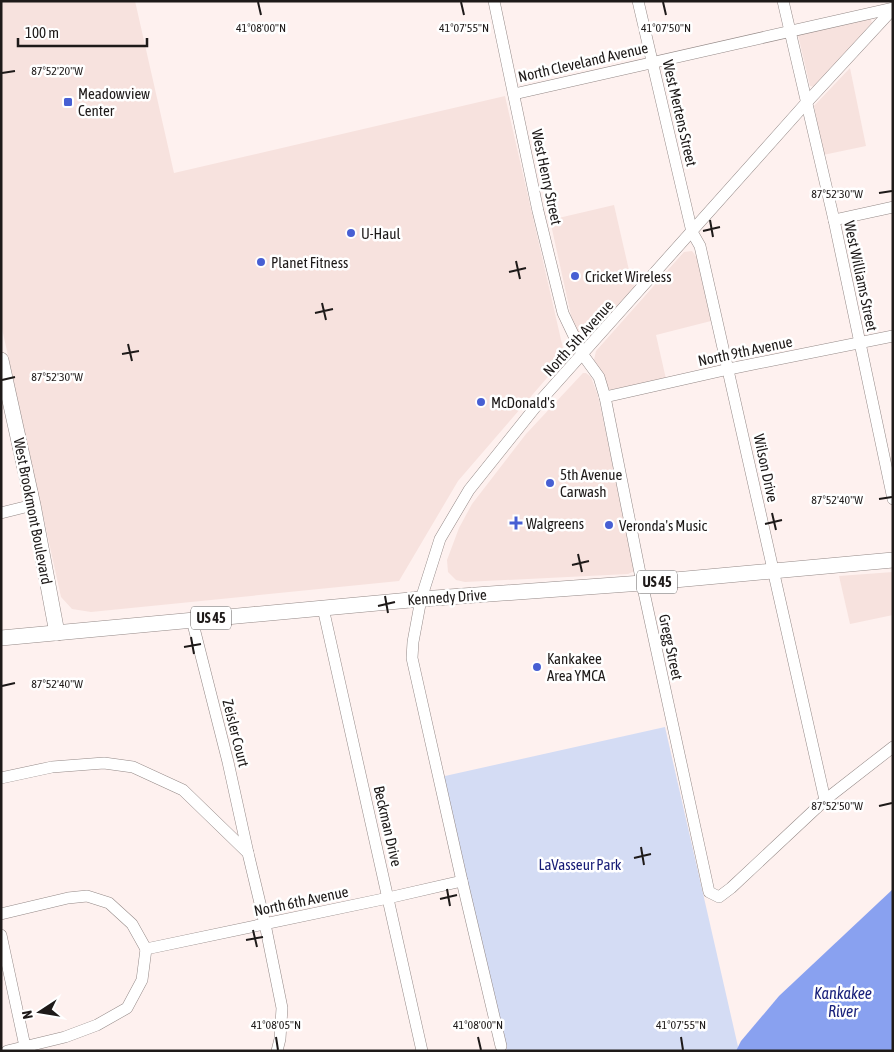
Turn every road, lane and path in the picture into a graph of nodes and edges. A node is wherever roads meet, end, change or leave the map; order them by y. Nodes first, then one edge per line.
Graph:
1 (494, 1) edge
2 (638, 1) edge
3 (784, 1) edge
4 (893, 9) edge
5 (790, 30) junction
6 (652, 62) junction
7 (514, 94) junction
8 (807, 102) junction
9 (893, 208) edge
10 (834, 220) junction
11 (692, 232) junction
12 (893, 336) edge
13 (859, 343) junction
14 (583, 355) junction
15 (1, 360) edge
16 (729, 369) junction
17 (605, 397) junction
18 (889, 464) edge
19 (893, 499) edge
20 (33, 505) junction
21 (1, 513) edge
22 (893, 560) edge
23 (773, 570) junction
24 (642, 583) junction
25 (421, 598) junction
26 (323, 608) junction
27 (192, 620) junction
28 (58, 632) junction
29 (1, 638) edge
30 (893, 747) edge
31 (1, 778) edge
32 (825, 800) junction
33 (248, 853) junction
34 (462, 881) junction
35 (388, 898) junction
36 (1, 914) edge
37 (265, 924) junction
38 (1, 935) edge
39 (146, 949) junction
40 (501, 1046) dead end
41 (26, 1048) edge
42 (7, 1051) edge
43 (277, 1051) edge
44 (422, 1051) edge

1 - 7 street, West Henry Street
2 - 6 street, West Mertens Street
3 - 5 street, West Williams Street
4 - 5 street, North Cleveland Avenue
4 - 8 street, North 5th Avenue
5 - 6 street, North Cleveland Avenue
5 - 8 street, West Williams Street
6 - 7 street, North Cleveland Avenue
6 - 11 street, West Mertens Street
7 - 14 street, West Henry Street
8 - 10 street, West Williams Street
8 - 11 street, North 5th Avenue
9 - 10 street
10 - 13 street, West Williams Street
11 - 14 street, North 5th Avenue
11 - 16 street, Wilson Drive
12 - 13 street, North 9th Avenue
13 - 16 street, North 9th Avenue
13 - 18 street, West Williams Street
14 - 17 street, Gregg Street
14 - 25 street, North 5th Avenue
15 - 20 main road, West Brookmont Boulevard
16 - 17 street, North 9th Avenue
16 - 23 street, Wilson Drive
17 - 24 street, Gregg Street
18 - 19 street, West Williams Street
20 - 21 street
20 - 28 main road, West Brookmont Boulevard
22 - 23 main road, Kennedy Drive / US 45
23 - 24 main road, Kennedy Drive / US 45
23 - 32 street, Wilson Drive
24 - 25 main road, Kennedy Drive / US 45
24 - 32 street, Gregg Street
25 - 26 main road, Kennedy Drive / US 45
25 - 34 street, North 5th Avenue
26 - 27 main road, Kennedy Drive / US 45
26 - 35 street, Beckman Drive
27 - 28 main road, Kennedy Drive / US 45
27 - 33 street, Zeisler Court
28 - 29 main road, Kennedy Drive / US 45
30 - 32 street
31 - 33 street
33 - 37 street, Zeisler Court
34 - 35 street, North 6th Avenue
34 - 40 street, North 5th Avenue
35 - 37 street, North 6th Avenue
35 - 44 street, Beckman Drive
36 - 39 street
37 - 39 street, North 6th Avenue
37 - 43 street, Zeisler Court
38 - 41 street
39 - 41 street
41 - 42 street

